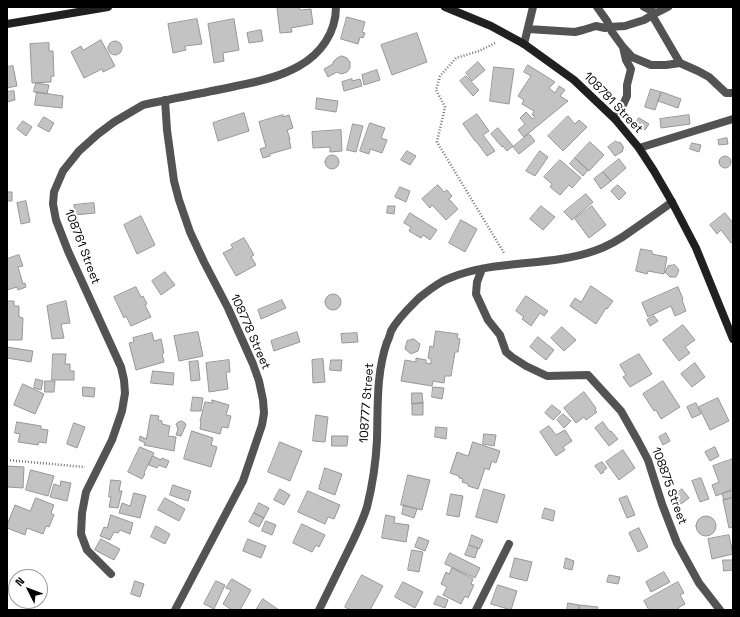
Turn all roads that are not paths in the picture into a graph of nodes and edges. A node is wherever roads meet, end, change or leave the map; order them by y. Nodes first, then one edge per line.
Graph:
1 (108, 7) edge
2 (336, 7) edge
3 (445, 7) edge
4 (533, 7) edge
5 (597, 7) edge
6 (644, 7) edge
7 (668, 7) edge
8 (654, 14) junction
9 (7, 24) edge
10 (610, 27) junction
11 (528, 29) junction
12 (524, 44) junction
13 (623, 47) junction
14 (680, 63) junction
15 (733, 93) edge
16 (165, 100) junction
17 (615, 119) junction
18 (733, 119) edge
19 (639, 148) junction
20 (672, 202) junction
21 (482, 269) junction
22 (733, 340) edge
23 (509, 544) dead end
24 (111, 574) dead end
25 (175, 610) edge
26 (319, 610) edge
27 (476, 610) edge
28 (720, 610) edge

1 - 9 street
2 - 16 street, 108761 Street
3 - 12 street, 108781 Street
4 - 11 street
5 - 10 street
6 - 8 street
7 - 8 street
8 - 10 street
8 - 14 street
10 - 11 street
10 - 13 street
11 - 12 street
12 - 17 street, 108781 Street
13 - 14 street
13 - 17 street
14 - 15 street
16 - 24 street, 108761 Street
16 - 25 street, 108778 Street
17 - 19 street, 108781 Street
18 - 19 street
19 - 20 street, 108781 Street
20 - 21 street, 108777 Street
20 - 22 street, 108781 Street
21 - 26 street, 108777 Street
21 - 28 street, 108875 Street
23 - 27 street

